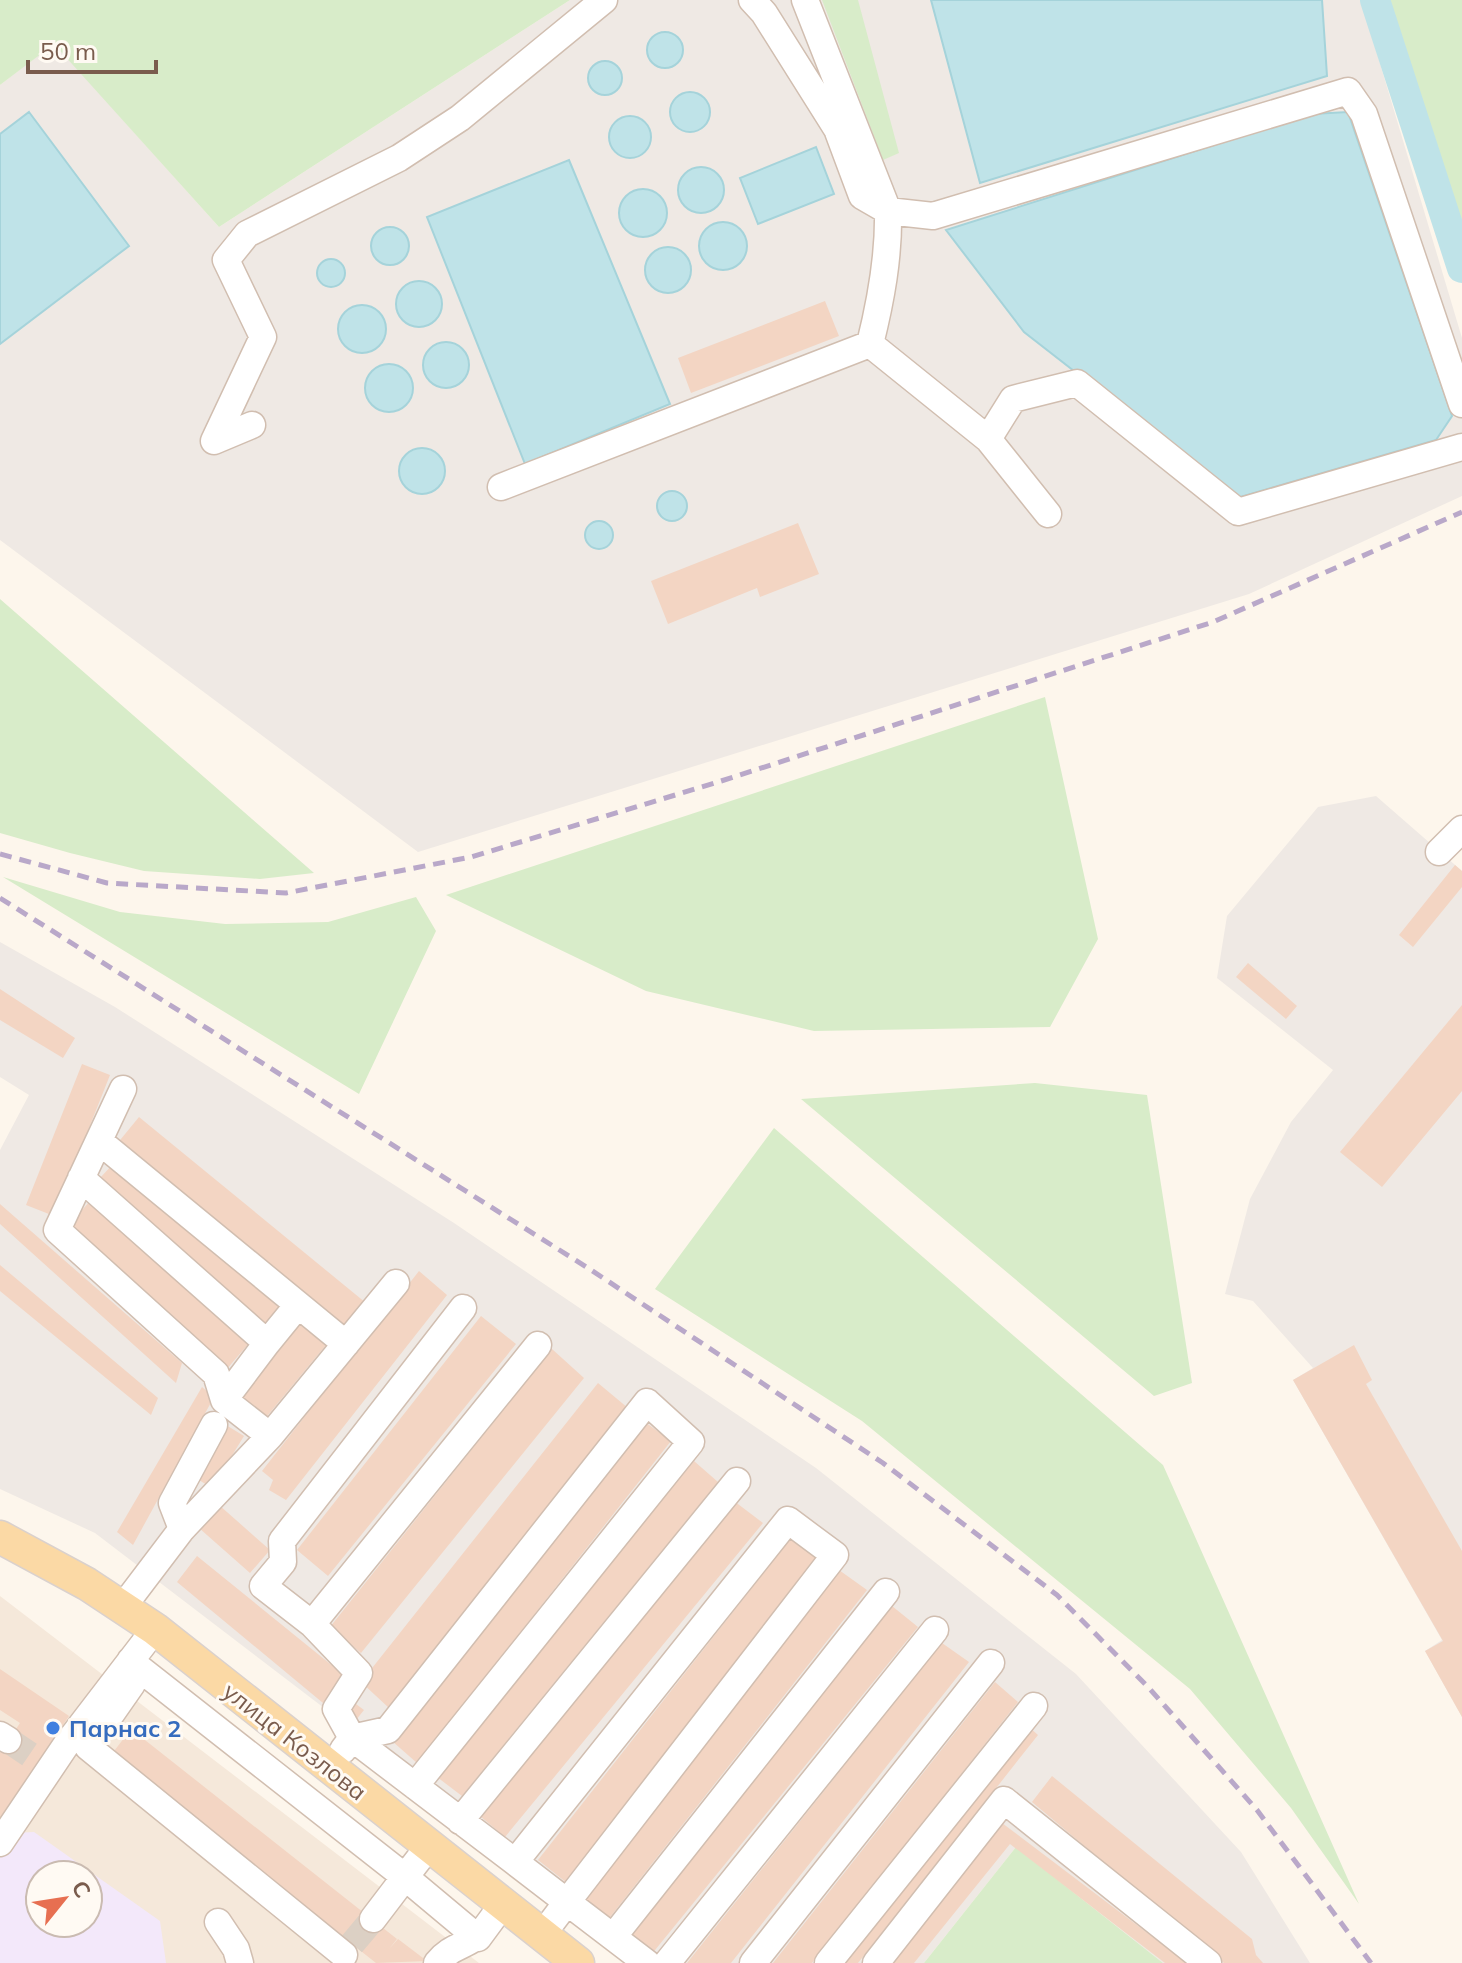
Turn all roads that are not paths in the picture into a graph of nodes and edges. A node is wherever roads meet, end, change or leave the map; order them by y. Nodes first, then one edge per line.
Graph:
1 (604, 0) edge
2 (752, 0) edge
3 (805, 0) edge
4 (888, 211) junction
5 (870, 344) junction
6 (1462, 404) edge
7 (252, 425) dead end
8 (988, 439) junction
9 (1462, 447) edge
10 (501, 487) dead end
11 (1048, 514) dead end
12 (1462, 829) edge
13 (1439, 852) dead end
14 (123, 1089) dead end
15 (99, 1141) junction
16 (81, 1178) junction
17 (396, 1283) dead end
18 (298, 1305) junction
19 (463, 1308) dead end
20 (267, 1343) junction
21 (346, 1344) junction
22 (538, 1345) dead end
23 (224, 1400) junction
24 (214, 1425) dead end
25 (270, 1436) junction
26 (737, 1481) dead end
27 (182, 1529) junction
28 (0, 1537) edge
29 (886, 1592) dead end
30 (122, 1608) junction
31 (312, 1624) junction
32 (155, 1629) junction
33 (935, 1630) dead end
34 (991, 1663) dead end
35 (125, 1668) junction
36 (1034, 1706) dead end
37 (352, 1738) junction
38 (329, 1768) junction
39 (415, 1786) junction
40 (460, 1821) junction
41 (0, 1843) edge
42 (429, 1846) junction
43 (515, 1862) junction
44 (405, 1877) junction
45 (567, 1902) junction
46 (503, 1904) junction
47 (373, 1919) tunnel mouth
48 (218, 1922) dead end
49 (542, 1935) junction
50 (613, 1937) junction
51 (478, 1938) junction
52 (345, 1954) edge
53 (240, 1963) edge
54 (437, 1963) edge
55 (578, 1963) edge
56 (647, 1963) edge
57 (667, 1963) edge
58 (753, 1963) edge
59 (828, 1963) edge
60 (876, 1963) edge
61 (1208, 1963) edge

1 - 7 lane
2 - 4 lane
3 - 4 lane
4 - 5 lane
4 - 6 lane
5 - 8 lane
5 - 10 lane
8 - 9 lane
8 - 11 lane
12 - 13 lane
14 - 15 lane
15 - 16 lane
15 - 18 lane
16 - 20 lane
16 - 23 lane
17 - 21 lane
18 - 20 lane
18 - 21 lane
19 - 31 lane
20 - 23 lane
21 - 25 lane
22 - 31 lane
23 - 25 lane
24 - 27 lane
25 - 27 lane
26 - 40 lane
27 - 30 lane
28 - 30 main road, улица Козлова
29 - 50 lane
30 - 32 main road, улица Козлова
31 - 37 lane
32 - 35 lane
32 - 38 main road, улица Козлова
33 - 57 lane
34 - 58 lane
35 - 41 lane
35 - 44 lane
35 - 52 lane
36 - 59 lane
37 - 38 lane
37 - 39 lane
37 - 39 lane
38 - 42 main road, улица Козлова
39 - 40 lane
40 - 43 lane
42 - 44 lane
42 - 46 main road, улица Козлова
43 - 45 lane
43 - 45 lane
44 - 47 lane
44 - 51 lane
45 - 49 lane
45 - 50 lane
46 - 49 main road, улица Козлова
46 - 51 lane
48 - 53 lane
49 - 55 main road, улица Козлова
50 - 56 lane
51 - 54 lane
60 - 61 lane

